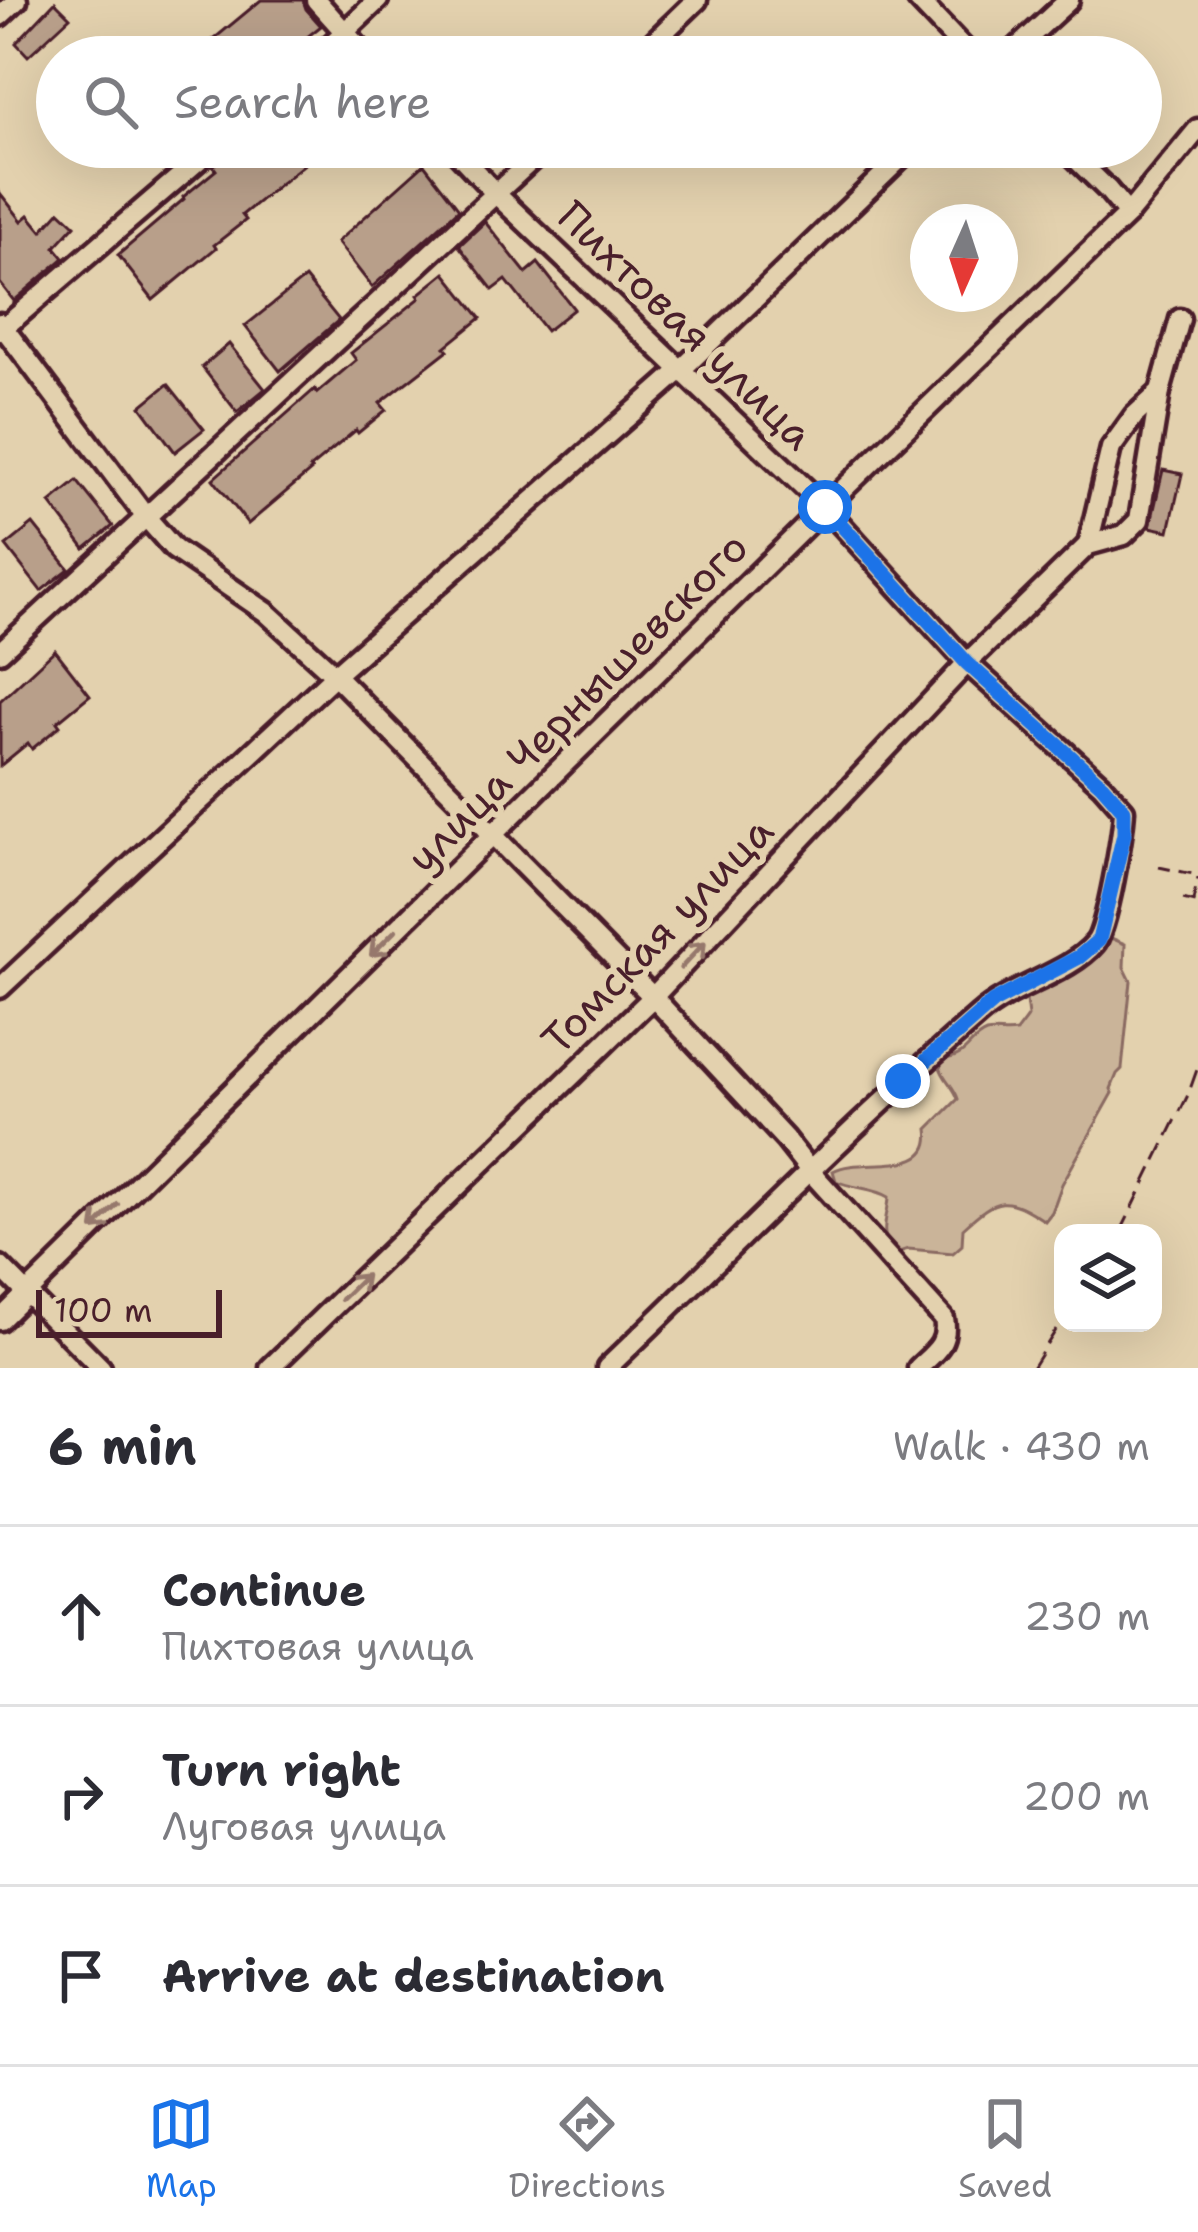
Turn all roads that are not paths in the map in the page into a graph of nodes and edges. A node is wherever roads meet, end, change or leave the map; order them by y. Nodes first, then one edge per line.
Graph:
1 (17, 0) edge
2 (316, 0) edge
3 (378, 0) edge
4 (697, 0) edge
5 (918, 0) edge
6 (1069, 0) edge
7 (0, 16) edge
8 (346, 33) junction
9 (342, 36) edge
10 (349, 36) edge
11 (660, 36) edge
12 (952, 36) edge
13 (1029, 36) edge
14 (1198, 129) edge
15 (189, 168) edge
16 (472, 168) edge
17 (525, 168) edge
18 (890, 168) edge
19 (1085, 168) edge
20 (497, 195) junction
21 (1128, 214) junction
22 (1180, 319) dead end
23 (1, 327) edge
24 (682, 369) junction
25 (1160, 392) junction
26 (825, 507) junction
27 (145, 516) junction
28 (1088, 545) junction
29 (0, 652) edge
30 (967, 663) junction
31 (335, 675) junction
32 (494, 834) junction
33 (0, 988) edge
34 (653, 997) junction
35 (811, 1172) junction
36 (0, 1266) edge
37 (27, 1293) junction
38 (0, 1320) edge
39 (101, 1368) edge
40 (270, 1368) edge
41 (607, 1368) edge
42 (918, 1368) edge

1 - 7 street
2 - 8 street
3 - 8 street
4 - 11 street
5 - 12 street
6 - 13 street
8 - 9 street
8 - 10 street
14 - 21 street, улица Чернышевского
15 - 23 street
16 - 20 street, Пихтовая улица
17 - 20 street
18 - 24 street
19 - 21 street
20 - 24 street, Пихтовая улица
20 - 27 street
21 - 26 street, улица Чернышевского
22 - 25 street
23 - 27 street
24 - 26 street, Пихтовая улица
24 - 31 street
25 - 28 street
25 - 28 street
26 - 30 street, Пихтовая улица
26 - 32 street, улица Чернышевского
27 - 29 street
27 - 31 street
28 - 30 street, Томская улица
34 -> 30 street, Томская улица
30 - 35 street, Пихтовая улица
31 - 32 street
31 - 33 street
32 - 34 street
32 -> 37 street, улица Чернышевского
34 - 35 street
40 -> 34 street, Томская улица
35 - 41 street
35 - 42 street
36 - 37 street
37 - 38 street, улица Чернышевского
37 - 39 street

